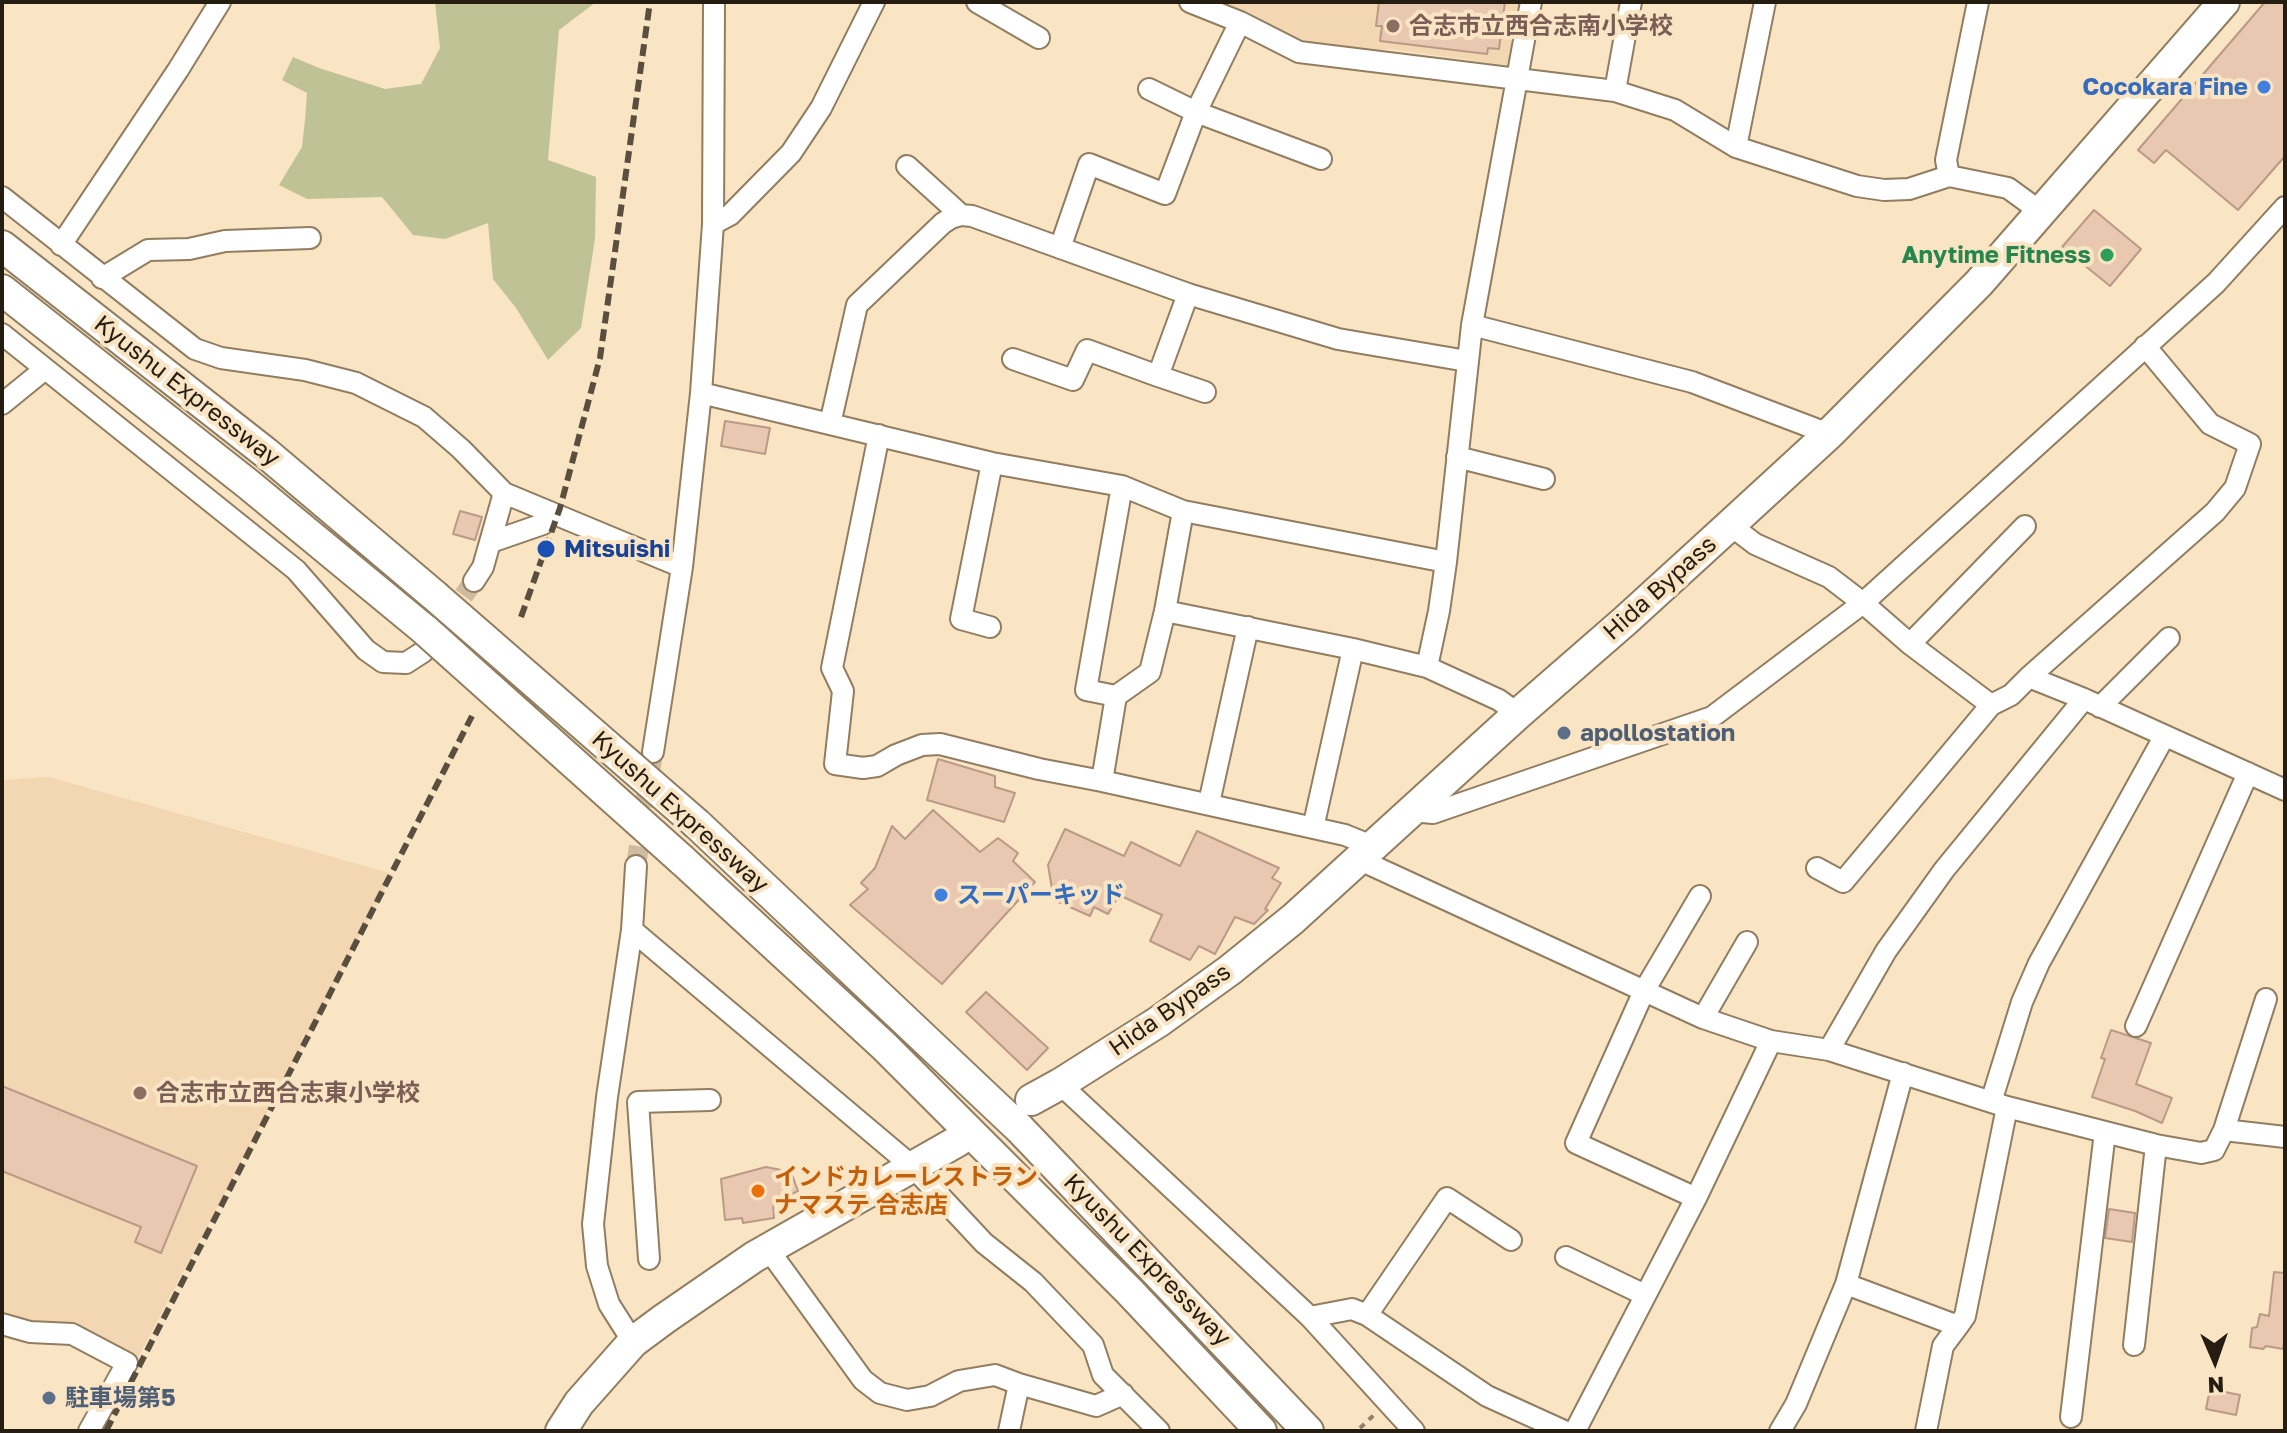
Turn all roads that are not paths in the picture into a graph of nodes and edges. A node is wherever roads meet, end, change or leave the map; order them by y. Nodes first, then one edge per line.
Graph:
1 (220, 2) edge
2 (714, 2) edge
3 (874, 2) edge
4 (977, 2) edge
5 (1190, 2) edge
6 (1531, 2) edge
7 (1631, 2) edge
8 (1765, 2) edge
9 (1978, 2) edge
10 (2224, 2) edge
11 (1240, 22) junction
12 (1039, 38) dead end
13 (1517, 78) junction
14 (1149, 89) dead end
15 (1615, 91) junction
16 (1196, 112) junction
17 (1736, 147) junction
18 (1321, 159) dead end
19 (907, 166) dead end
20 (1949, 176) junction
21 (2, 197) edge
22 (2285, 207) edge
23 (2041, 212) junction
24 (961, 215) junction
25 (713, 224) junction
26 (310, 238) dead end
27 (61, 245) junction
28 (2, 246) edge
29 (1060, 248) junction
30 (102, 278) junction
31 (2, 290) edge
32 (1188, 294) junction
33 (1472, 325) junction
34 (2, 334) edge
35 (2145, 346) junction
36 (1013, 359) dead end
37 (1467, 361) junction
38 (45, 369) junction
39 (1158, 376) junction
40 (1205, 392) dead end
41 (701, 393) junction
42 (2, 404) edge
43 (830, 424) junction
44 (1829, 434) junction
45 (879, 435) junction
46 (1457, 457) junction
47 (992, 463) junction
48 (1544, 479) dead end
49 (1122, 486) junction
50 (509, 495) junction
51 (1183, 511) junction
52 (545, 518) junction
53 (1730, 525) junction
54 (2025, 526) dead end
55 (491, 542) junction
56 (1446, 562) junction
57 (682, 567) junction
58 (474, 581) tunnel mouth
59 (1863, 603) junction
60 (1165, 611) junction
61 (990, 627) dead end
62 (1248, 627) junction
63 (2169, 638) dead end
64 (424, 641) junction
65 (1910, 644) junction
66 (1353, 649) junction
67 (1427, 667) junction
68 (2029, 677) junction
69 (1116, 696) junction
70 (2092, 703) junction
71 (1991, 705) junction
72 (1518, 714) junction
73 (2164, 737) junction
74 (653, 752) tunnel mouth
75 (2248, 773) junction
76 (1102, 781) junction
77 (2285, 790) edge
78 (1209, 803) junction
79 (1411, 811) junction
80 (1313, 828) junction
81 (1365, 853) junction
82 (636, 866) tunnel mouth
83 (1817, 868) dead end
84 (1700, 896) dead end
85 (632, 930) junction
86 (1747, 942) dead end
87 (1644, 991) junction
88 (2266, 999) dead end
89 (1703, 1018) junction
90 (2136, 1026) dead end
91 (1771, 1041) junction
92 (1829, 1050) junction
93 (1903, 1073) junction
94 (1060, 1084) junction
95 (607, 1097) junction
96 (710, 1100) dead end
97 (1031, 1100) dead end
98 (638, 1102) junction
99 (1999, 1104) junction
100 (2224, 1130) junction
101 (2105, 1132) junction
102 (2285, 1137) edge
103 (958, 1141) dead end
104 (2156, 1145) junction
105 (913, 1167) junction
106 (1696, 1198) junction
107 (1511, 1240) dead end
108 (768, 1249) junction
109 (1566, 1257) dead end
110 (649, 1259) dead end
111 (1846, 1284) junction
112 (1645, 1295) junction
113 (1367, 1315) junction
114 (1310, 1317) junction
115 (2, 1324) edge
116 (1958, 1326) junction
117 (633, 1342) junction
118 (2134, 1345) dead end
119 (1019, 1384) junction
120 (1123, 1394) junction
121 (2071, 1417) dead end
122 (89, 1431) edge
123 (561, 1431) edge
124 (1009, 1431) edge
125 (1159, 1431) edge
126 (1261, 1431) edge
127 (1308, 1431) edge
128 (1414, 1431) edge
129 (1564, 1431) edge
130 (1575, 1431) edge
131 (1780, 1431) edge
132 (1926, 1431) edge

1 - 27 street
2 - 25 street
3 - 25 street
4 - 12 street
5 - 11 street
6 - 13 street
7 - 15 street
8 - 17 street
9 - 20 street
10 - 23 highway, Hida Bypass
11 - 13 street
11 - 16 street
13 - 15 street
13 - 33 street
14 - 16 street
15 - 17 street
16 - 18 street
16 - 29 street
17 - 20 street
19 - 24 street
20 - 23 street
21 - 27 street
22 - 35 street
23 - 44 highway, Hida Bypass
24 - 29 street
24 - 43 street
25 - 41 street
26 - 30 street
27 - 30 street
28 - 127 highway, Kyushu Expressway, bridge
29 - 32 street
30 - 50 street
31 - 64 highway, Kyushu Expressway
32 - 37 street
32 - 39 street
33 - 37 street
33 - 44 street
34 - 38 street
35 - 59 street
35 - 68 street
36 - 39 street
37 - 46 street
38 - 42 street
38 - 64 street
39 - 40 street
41 - 43 street
41 - 57 street
43 - 45 street
44 - 53 highway, Hida Bypass
45 - 47 street
45 - 76 street
46 - 48 street
46 - 56 street
47 - 49 street
47 - 61 street
49 - 51 street
49 - 69 street
50 - 52 street
50 - 55 street
51 - 56 street
51 - 60 street
52 - 55 street
52 - 57 street
53 - 59 street
53 - 72 highway, Hida Bypass
54 - 65 street
55 - 58 street
56 - 67 street
57 - 74 street
59 - 65 street
59 - 79 street
60 - 62 street
60 - 69 street
62 - 66 street
62 - 78 street
63 - 70 street
64 - 126 highway, Kyushu Expressway, bridge
65 - 71 street
66 - 67 street
66 - 80 street
67 - 72 street
68 - 70 street
68 - 71 street
69 - 76 street
70 - 73 street
70 - 92 street
71 - 83 street
72 - 79 highway, Hida Bypass
73 - 75 street
73 - 99 street
75 - 77 street
75 - 90 street
76 - 78 street
78 - 80 street
79 - 81 highway, Hida Bypass
80 - 81 street
81 - 87 street
81 - 94 highway, Hida Bypass
82 - 85 street
84 - 87 street
85 - 95 street
85 - 105 street
86 - 89 street
87 - 89 street
87 - 106 street
88 - 100 street
89 - 91 street
91 - 92 street
91 - 106 street
92 - 93 street
93 - 99 street
93 - 111 street
94 - 97 highway, Hida Bypass
94 - 114 street
95 - 98 street
95 - 117 street
96 - 98 street
98 - 110 street
99 - 101 street
99 - 116 street
100 - 102 street
100 - 104 street
101 - 104 street
101 - 121 street
103 - 105 highway
104 - 118 street
105 - 108 highway
105 - 120 street
106 - 112 street
107 - 113 street
108 - 117 highway
108 - 119 street
109 - 112 street
111 - 116 street
111 - 131 street
112 - 130 street
113 - 114 street
113 - 129 street
114 - 128 street
115 - 122 street
116 - 132 street
117 - 123 highway
119 - 120 street
119 - 124 street
120 - 125 street

